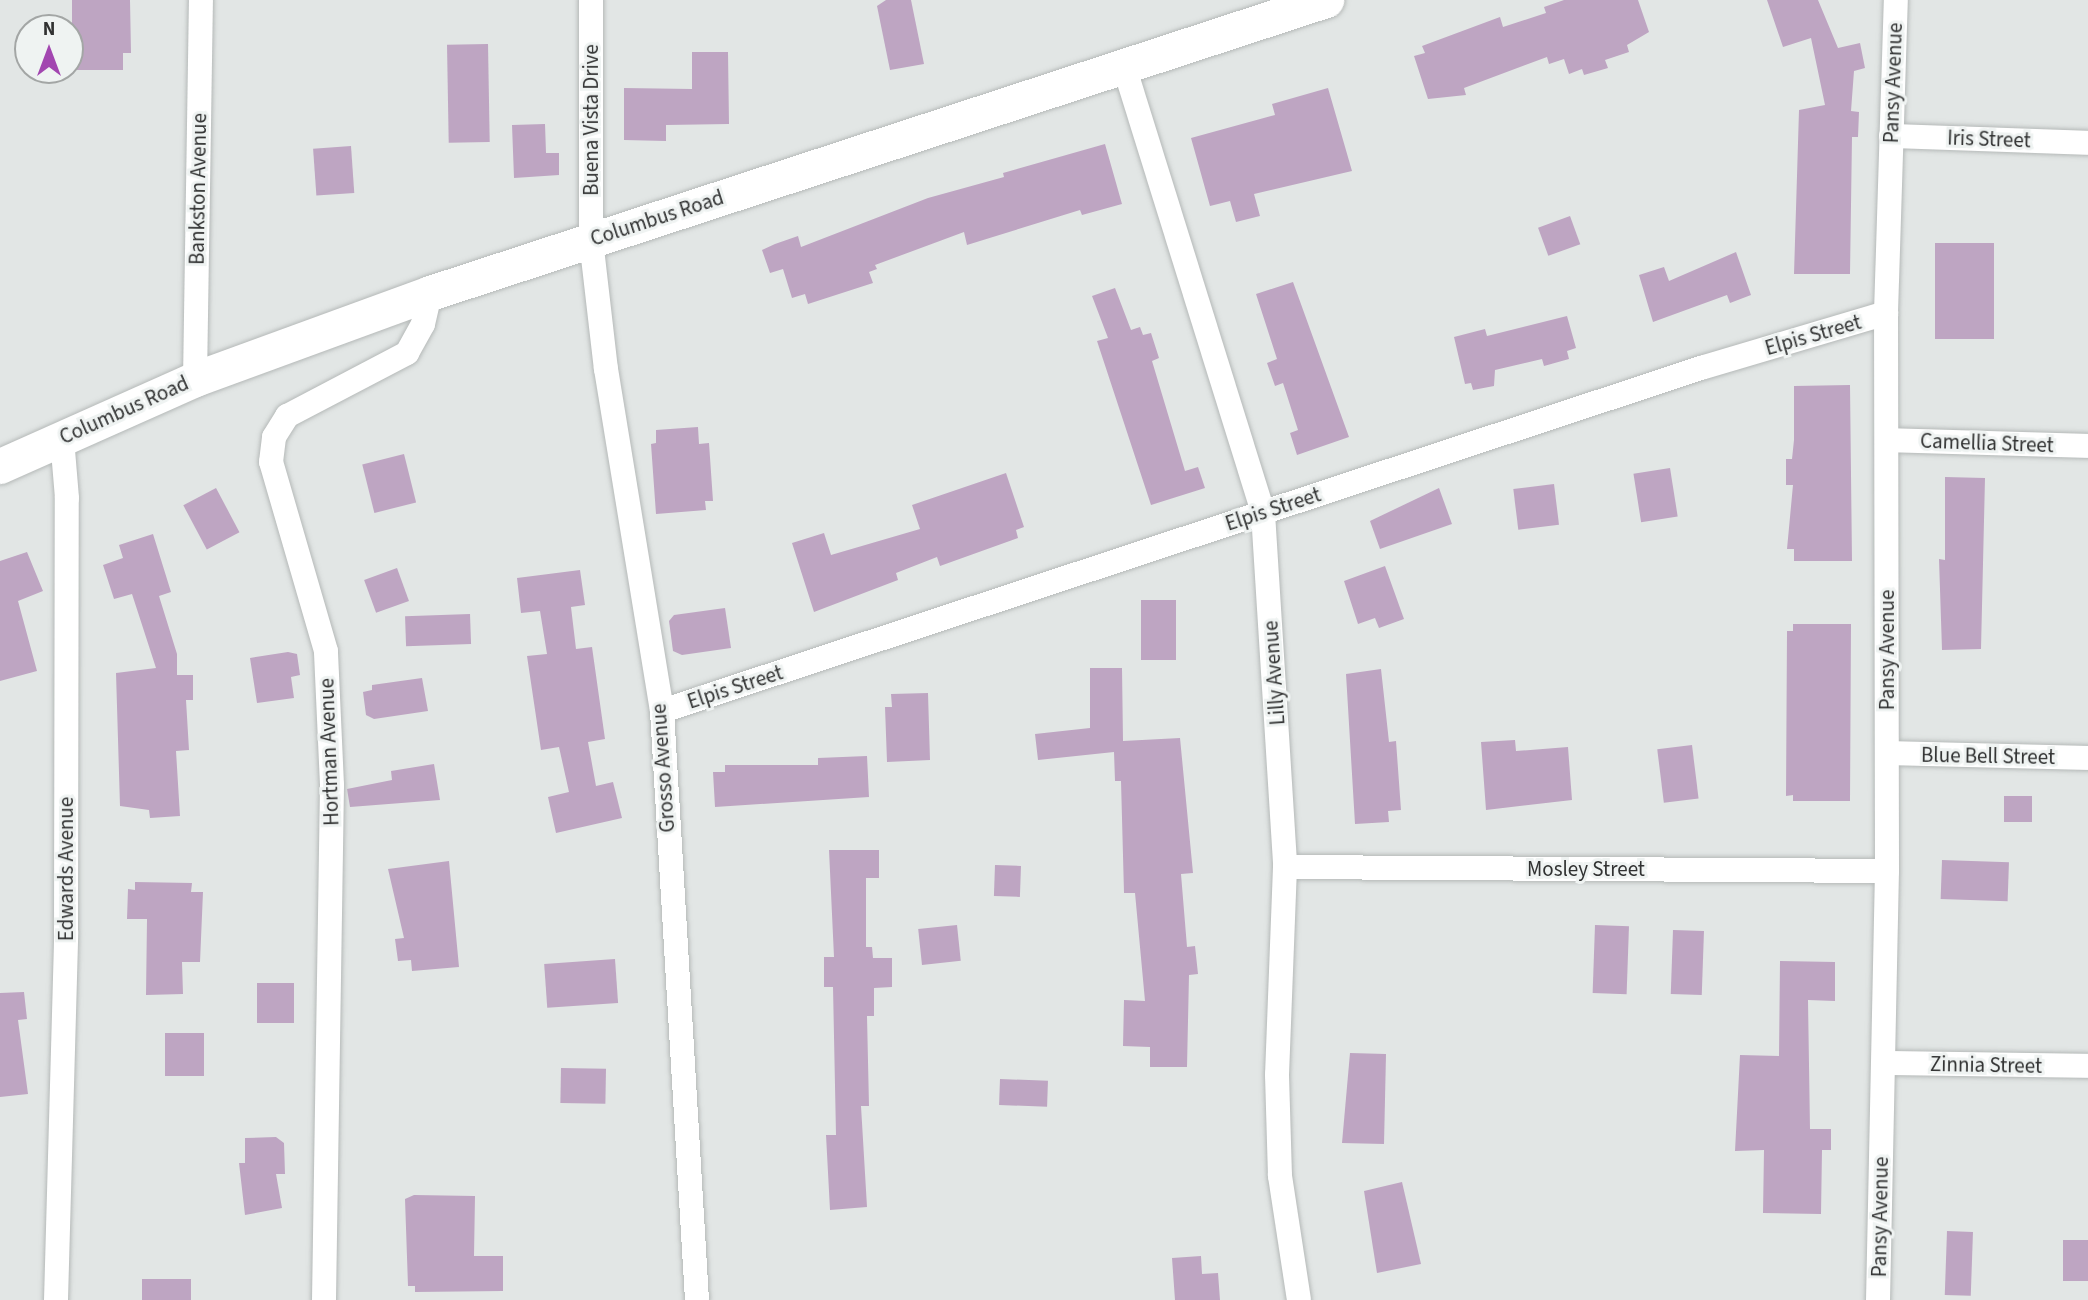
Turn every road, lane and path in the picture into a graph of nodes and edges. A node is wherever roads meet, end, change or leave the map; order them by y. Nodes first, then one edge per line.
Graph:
1 (201, 0) edge
2 (591, 0) edge
3 (1326, 0) edge
4 (1896, 0) edge
5 (1124, 66) junction
6 (1891, 136) junction
7 (2088, 143) edge
8 (592, 240) junction
9 (430, 293) junction
10 (1886, 313) junction
11 (195, 379) junction
12 (62, 438) junction
13 (1887, 440) junction
14 (2088, 446) edge
15 (0, 466) edge
16 (1263, 513) junction
17 (662, 711) junction
18 (1888, 753) junction
19 (2088, 758) edge
20 (1285, 867) junction
21 (1887, 872) junction
22 (1884, 1063) junction
23 (2088, 1066) edge
24 (56, 1300) edge
25 (324, 1300) edge
26 (697, 1300) edge
27 (1299, 1300) edge
28 (1878, 1300) edge

1 - 11 street, Bankston Avenue
2 - 8 street, Buena Vista Drive
3 - 5 street, Columbus Road
4 - 6 street, Pansy Avenue
5 - 8 street, Columbus Road
5 - 16 street, Lilly Avenue
6 - 7 street, Iris Street
6 - 10 street, Pansy Avenue
8 - 9 street, Columbus Road
8 - 17 street, Grosso Avenue
9 - 11 street, Columbus Road
9 - 25 street, Hortman Avenue
10 - 13 street, Pansy Avenue
10 - 16 street, Elpis Street
11 - 12 street, Columbus Road
12 - 15 street, Columbus Road
12 - 24 street, Edwards Avenue
13 - 14 street, Camellia Street
13 - 18 street, Pansy Avenue
16 - 17 street, Elpis Street
16 - 20 street, Lilly Avenue
17 - 26 street, Grosso Avenue
18 - 19 street, Blue Bell Street
18 - 21 street, Pansy Avenue
20 - 21 street, Mosley Street
20 - 27 street, Lilly Avenue
21 - 22 street, Pansy Avenue
22 - 23 street, Zinnia Street
22 - 28 street, Pansy Avenue

